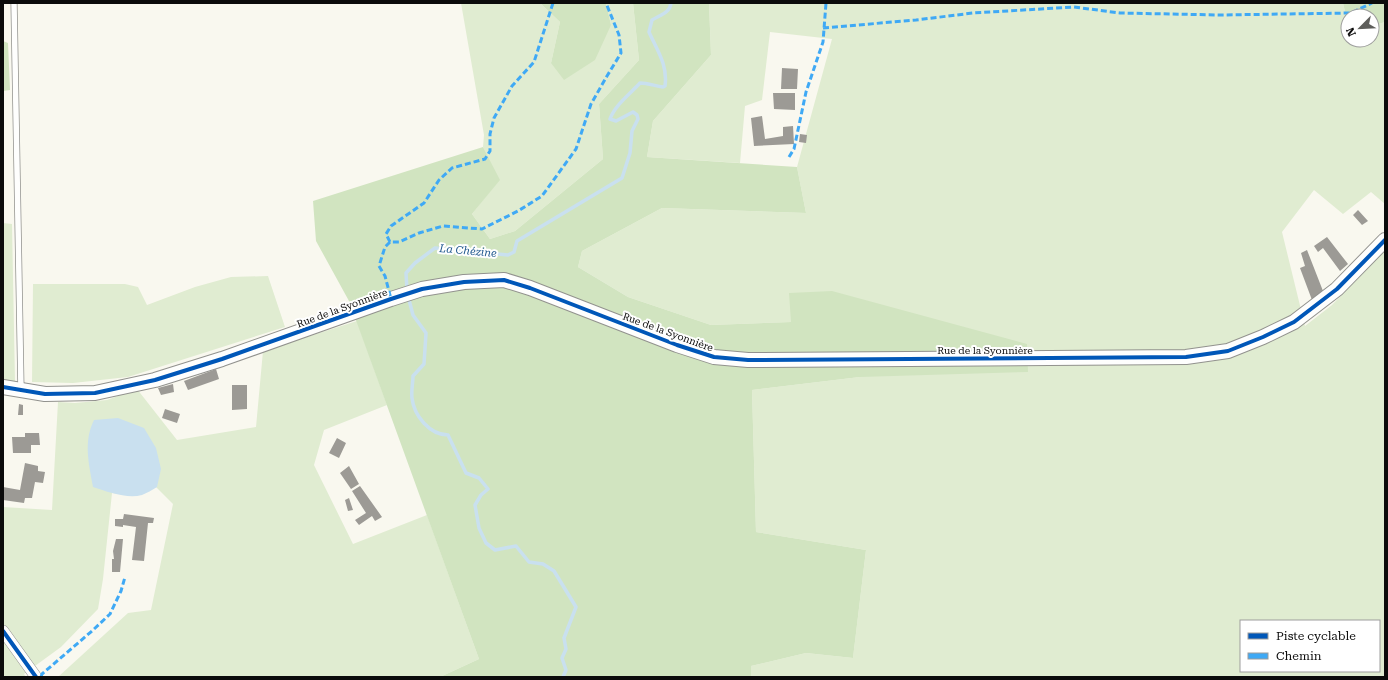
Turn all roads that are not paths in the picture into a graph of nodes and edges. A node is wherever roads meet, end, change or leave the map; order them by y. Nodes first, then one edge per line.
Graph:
1 (14, 3) edge
2 (1385, 240) edge
3 (3, 387) edge
4 (21, 390) junction
5 (3, 630) edge
6 (36, 677) edge

1 - 4 lane
2 - 4 street, Rue de la Syonnière
3 - 4 street, Rue de la Syonnière
5 - 6 street

